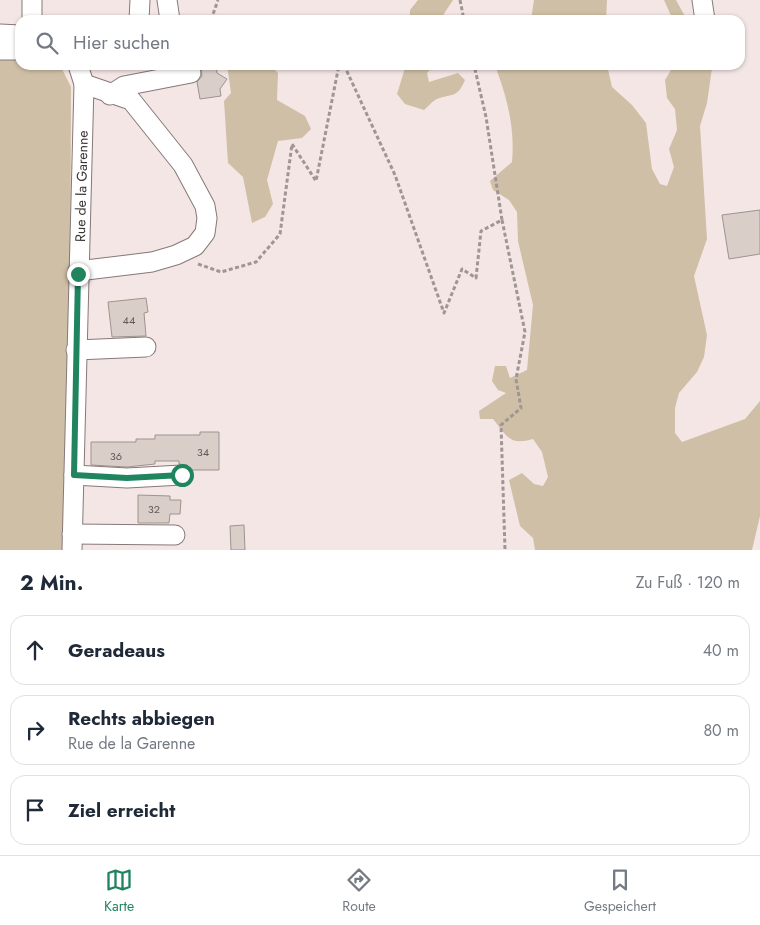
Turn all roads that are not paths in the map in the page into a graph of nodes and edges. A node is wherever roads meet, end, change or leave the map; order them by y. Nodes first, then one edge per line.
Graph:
1 (32, 0) edge
2 (140, 0) edge
3 (167, 0) edge
4 (702, 0) edge
5 (32, 15) edge
6 (139, 15) edge
7 (169, 15) edge
8 (704, 15) edge
9 (0, 34) edge
10 (15, 35) edge
11 (0, 50) edge
12 (15, 50) edge
13 (80, 70) edge
14 (191, 73) dead end
15 (84, 84) junction
16 (110, 95) junction
17 (78, 271) junction
18 (146, 346) dead end
19 (76, 350) junction
20 (74, 475) junction
21 (182, 475) dead end
22 (175, 535) dead end
23 (72, 542) edge

1 - 5 street
2 - 6 street
3 - 7 street
4 - 8 street
9 - 10 street
11 - 12 street
13 - 15 street, Rue de la Garenne
14 - 16 street
15 - 16 street
15 - 17 street, Rue de la Garenne
16 - 17 street
17 - 19 street, Rue de la Garenne
18 - 19 street
19 - 20 street, Rue de la Garenne
20 - 21 street
20 - 23 street, Rue de la Garenne
22 - 23 street

